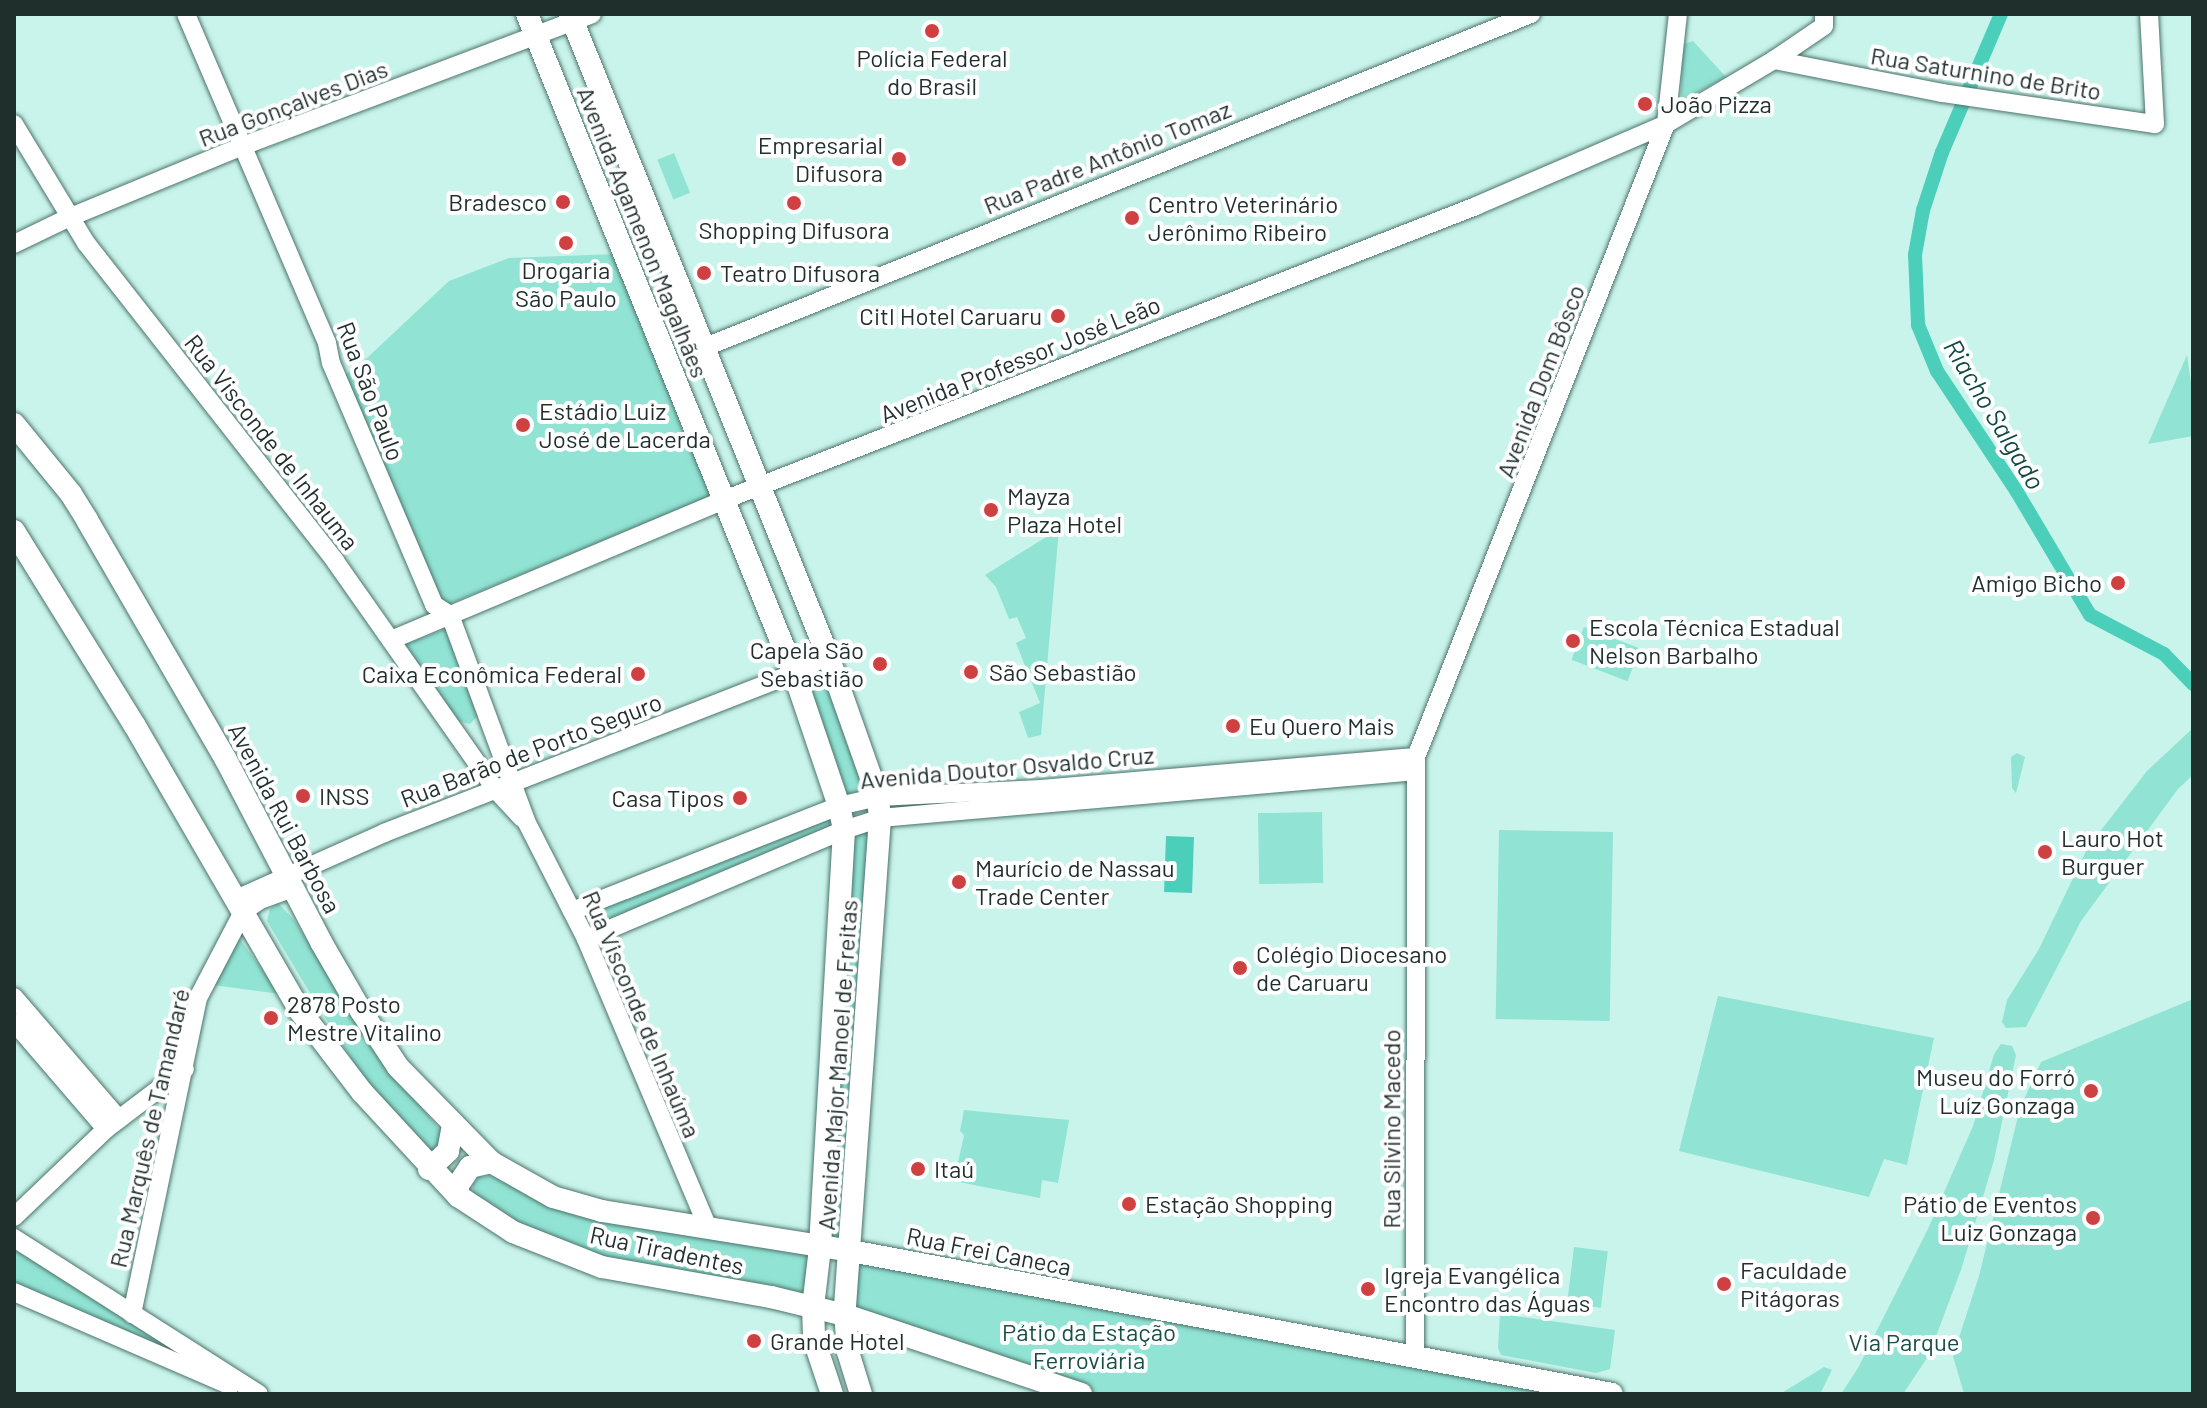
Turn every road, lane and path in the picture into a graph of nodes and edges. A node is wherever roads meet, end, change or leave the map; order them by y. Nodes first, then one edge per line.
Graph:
1 (186, 14) edge
2 (527, 14) edge
3 (1531, 14) edge
4 (1678, 14) edge
5 (2149, 14) edge
6 (578, 17) edge
7 (1827, 18) edge
8 (536, 35) junction
9 (1774, 60) junction
10 (1809, 68) junction
11 (14, 124) edge
12 (1666, 124) junction
13 (243, 146) junction
14 (68, 218) junction
15 (14, 244) edge
16 (703, 348) junction
17 (14, 424) edge
18 (760, 486) junction
19 (724, 500) junction
20 (14, 531) edge
21 (450, 615) junction
22 (391, 640) junction
23 (828, 656) junction
24 (794, 673) junction
25 (488, 715) junction
26 (456, 733) junction
27 (1416, 764) junction
28 (514, 782) junction
29 (495, 789) junction
30 (839, 806) junction
31 (879, 808) junction
32 (526, 821) junction
33 (844, 830) junction
34 (290, 882) junction
35 (239, 906) junction
36 (572, 911) junction
37 (586, 939) junction
38 (14, 997) edge
39 (14, 1022) edge
40 (185, 1069) junction
41 (112, 1124) junction
42 (453, 1125) junction
43 (491, 1162) junction
44 (429, 1169) junction
45 (458, 1196) junction
46 (553, 1197) joint
47 (14, 1217) edge
48 (708, 1228) junction
49 (14, 1238) edge
50 (820, 1248) junction
51 (851, 1251) junction
52 (14, 1292) edge
53 (813, 1307) junction
54 (132, 1314) junction
55 (845, 1315) junction
56 (153, 1326) junction
57 (141, 1347) junction
58 (1415, 1358) junction
59 (249, 1394) edge
60 (259, 1394) edge
61 (832, 1394) edge
62 (861, 1394) edge
63 (1081, 1394) edge
64 (1612, 1394) edge

1 - 13 street, Rua São Paulo
2 - 8 main road, Avenida Agamenon Magalhães
3 - 16 street, Rua Padre Antônio Tomaz
4 - 12 street, Avenida Dom Bôsco
5 - 10 street, Rua Saturnino de Brito
6 - 8 street, Rua Gonçalves Dias
6 - 16 main road, Avenida Agamenon Magalhães
7 - 9 street, Avenida Professor José Leão
7 - 10 street
8 - 13 street, Rua Gonçalves Dias
8 - 19 main road, Avenida Agamenon Magalhães
9 - 10 street, Rua Saturnino de Brito
9 - 12 street, Avenida Professor José Leão
11 - 14 street, Rua Visconde de Inhauma
12 - 18 street, Avenida Professor José Leão
12 - 27 street, Avenida Dom Bôsco
13 - 14 street, Rua Gonçalves Dias
13 - 21 street, Rua São Paulo
14 - 15 street, Rua Gonçalves Dias
14 - 22 street, Rua Visconde de Inhauma
16 - 18 main road, Avenida Agamenon Magalhães
17 - 34 main road, Avenida Rui Barbosa
18 - 19 street, Avenida Professor José Leão
18 - 23 main road, Avenida Agamenon Magalhães
19 - 21 street, Avenida Professor José Leão
19 - 24 main road, Avenida Agamenon Magalhães
20 - 35 main road
21 - 22 street, Avenida Professor José Leão
21 - 25 street, Rua São Paulo
22 - 26 street, Rua Visconde de Inhauma
23 - 24 street, Rua Barão de Porto Seguro
23 - 31 main road, Avenida Agamenon Magalhães
24 - 28 street, Rua Barão de Porto Seguro
24 - 30 main road, Avenida Agamenon Magalhães
25 - 26 street
25 - 28 street, Rua São Paulo
26 - 29 street, Rua Visconde de Inhauma
27 - 31 street, Avenida Doutor Osvaldo Cruz
27 - 58 street, Rua Silvino Macedo
28 - 29 street, Rua Barão de Porto Seguro
28 - 32 street, Rua Visconde de Inhaúma
29 - 32 street, Rua Visconde de Inhaúma
29 - 34 street, Rua Barão de Porto Seguro
30 - 31 street, Avenida Doutor Osvaldo Cruz
30 - 33 main road, Avenida Agamenon Magalhães
30 - 36 street, Avenida Doutor Osvaldo Cruz
31 - 33 street, Avenida Doutor Osvaldo Cruz
31 - 51 main road, Avenida Major Manoel de Freitas
32 - 36 street, Rua Visconde de Inhaúma
33 - 37 street, Avenida Doutor Osvaldo Cruz
33 - 50 main road, Avenida Major Manoel de Freitas
34 - 35 street, Rua Barão de Porto Seguro
34 - 42 main road, Avenida Rui Barbosa
35 - 40 street, Rua Marquês de Tamandaré
35 - 44 main road
36 - 37 street, Rua Visconde de Inhaúma
37 - 48 street, Rua Visconde de Inhaúma
38 - 41 street
39 - 41 street
40 - 41 street
40 - 54 street, Rua Marquês de Tamandaré
41 - 47 street
42 - 43 main road, Avenida Rui Barbosa
42 - 44 main road
43 - 45 main road
43 - 46 main road, Avenida Rui Barbosa
44 - 45 main road
45 - 53 main road, Rua Tiradentes
46 - 48 main road, Rua Frei Caneca
48 - 50 main road, Rua Frei Caneca
49 - 54 street
50 - 51 main road, Rua Frei Caneca
50 - 53 main road, Avenida Major Manoel de Freitas
51 - 55 main road, Avenida Major Manoel de Freitas
51 - 58 main road, Rua Frei Caneca
52 - 57 street
53 - 55 main road, Rua Tiradentes
53 - 61 main road, Avenida Major Manoel de Freitas
54 - 56 street
55 - 62 main road, Avenida Major Manoel de Freitas
55 - 63 main road, Rua Tiradentes
56 - 57 street
56 - 60 street
57 - 59 street
58 - 64 main road, Rua Frei Caneca

